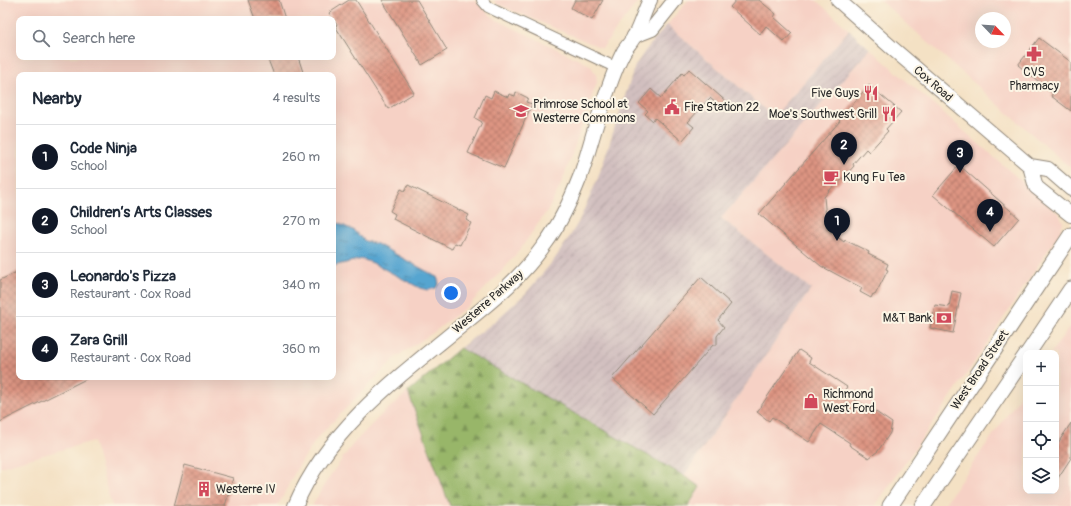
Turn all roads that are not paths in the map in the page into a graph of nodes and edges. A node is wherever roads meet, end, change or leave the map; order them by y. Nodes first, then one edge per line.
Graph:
1 (482, 0) edge
2 (650, 0) edge
3 (675, 0) edge
4 (838, 0) edge
5 (634, 36) junction
6 (617, 68) junction
7 (1030, 166) junction
8 (1071, 189) edge
9 (1071, 215) edge
10 (1071, 235) edge
11 (1071, 289) edge
12 (1064, 307) edge
13 (1030, 350) edge
14 (1023, 360) edge
15 (295, 506) edge
16 (890, 506) edge
17 (923, 506) edge

1 - 6 street
2 - 5 street, Westerre Parkway
3 - 5 street
4 - 7 street, Cox Road
5 - 6 street, Westerre Parkway
6 - 15 street, Westerre Parkway
7 - 8 street, Cox Road
7 - 9 street
10 - 16 main road, West Broad Street
11 - 12 main road
12 - 13 main road
14 - 17 main road

